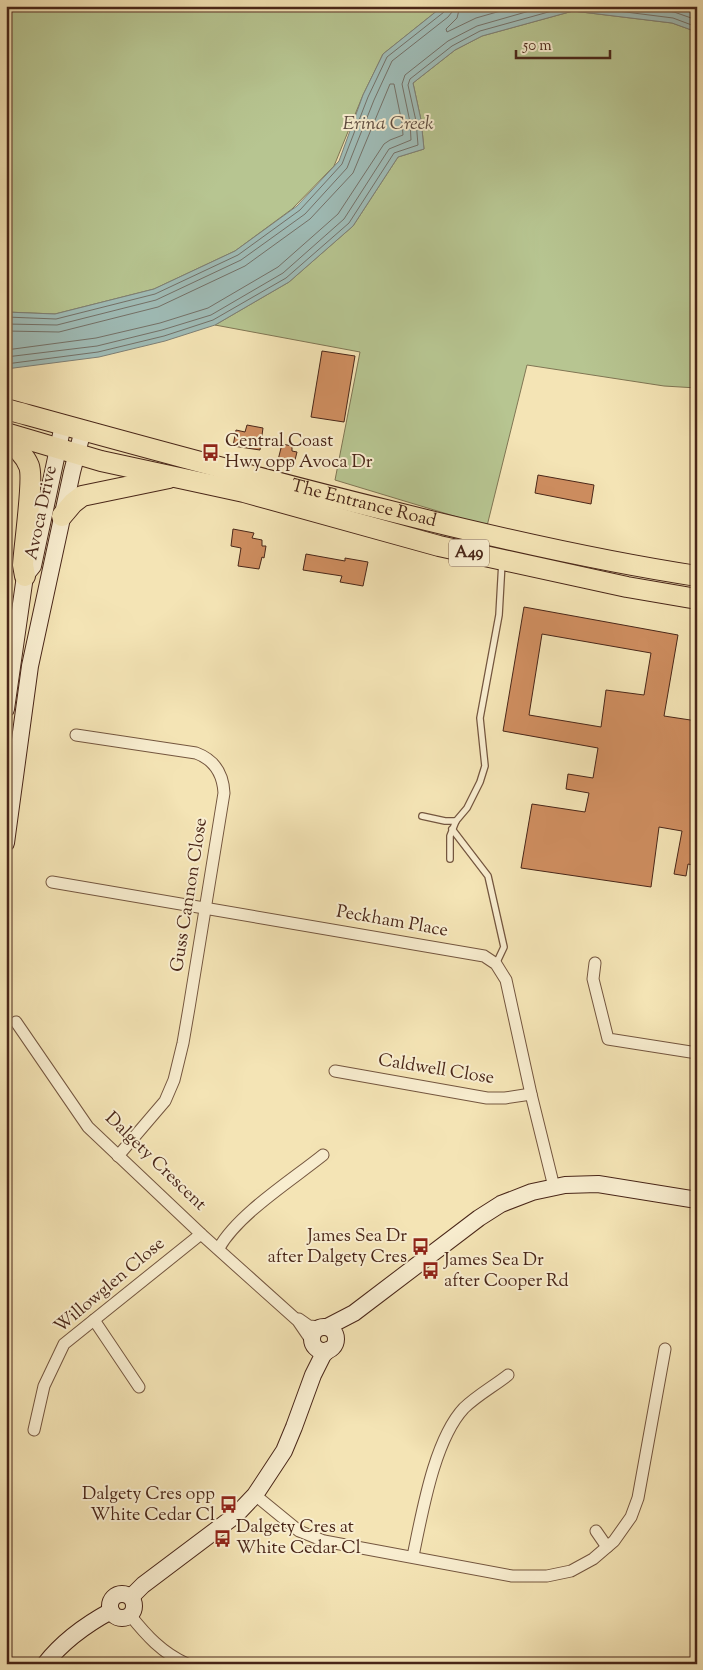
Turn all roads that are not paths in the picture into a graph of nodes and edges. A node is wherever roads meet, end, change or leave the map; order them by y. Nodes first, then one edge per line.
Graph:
1 (6, 408) edge
2 (63, 424) junction
3 (83, 430) junction
4 (6, 433) edge
5 (6, 440) edge
6 (67, 451) junction
7 (178, 476) junction
8 (62, 516) junction
9 (502, 560) junction
10 (26, 576) junction
11 (697, 576) edge
12 (697, 600) edge
13 (6, 709) edge
14 (76, 735) dead end
15 (422, 816) dead end
16 (456, 821) junction
17 (452, 830) junction
18 (6, 843) edge
19 (450, 859) dead end
20 (52, 882) dead end
21 (205, 908) junction
22 (594, 963) dead end
23 (496, 964) junction
24 (16, 1022) dead end
25 (697, 1053) edge
26 (335, 1071) dead end
27 (531, 1094) junction
28 (324, 1155) dead end
29 (118, 1156) junction
30 (554, 1187) junction
31 (697, 1200) edge
32 (201, 1234) junction
33 (219, 1248) junction
34 (287, 1311) junction
35 (94, 1320) junction
36 (328, 1330) junction
37 (319, 1347) junction
38 (664, 1349) dead end
39 (508, 1375) dead end
40 (139, 1387) dead end
41 (34, 1430) dead end
42 (255, 1495) junction
43 (596, 1531) dead end
44 (607, 1547) junction
45 (413, 1556) junction
46 (131, 1596) junction
47 (111, 1611) junction
48 (130, 1615) junction
49 (45, 1664) edge
50 (186, 1664) edge

1 - 2 highway, The Entrance Road / A49
2 - 3 highway, The Entrance Road / A49
2 - 6 street, Avoca Drive
3 - 6 street, Avoca Drive
3 - 11 highway, The Entrance Road / A49
4 - 6 highway, The Entrance Road / A49
5 - 10 highway
6 - 7 highway, The Entrance Road / A49
6 - 8 street, Avoca Drive
6 - 10 street, Avoca Drive
7 - 8 highway
7 - 9 highway, The Entrance Road / A49
8 - 18 street, Avoca Drive
9 - 12 highway, The Entrance Road / A49
9 - 16 lane
10 - 13 street, Avoca Drive
14 - 21 street, Guss Cannon Close
15 - 16 lane
16 - 17 lane
17 - 19 lane
17 - 23 lane
20 - 21 street, Peckham Place
21 - 23 street, Peckham Place
21 - 29 street, Guss Cannon Close
22 - 25 street
23 - 27 street
24 - 29 street, Dalgety Crescent
26 - 27 street, Caldwell Close
27 - 30 street
28 - 33 street
29 - 32 street, Dalgety Crescent
30 - 31 street
30 - 36 street
32 - 33 street, Dalgety Crescent
32 - 35 street, Willowglen Close
33 - 34 street, Dalgety Crescent
34 - 36 street, Dalgety Crescent
34 - 37 street, Dalgety Crescent
35 - 40 street
35 - 41 street, Willowglen Close
36 - 37 street
37 - 42 street
38 - 44 street
39 - 45 street
42 - 45 street
42 - 46 street
43 - 44 street
44 - 45 street
46 - 47 street
46 - 48 street
47 - 48 street
47 - 49 street
48 - 50 street

